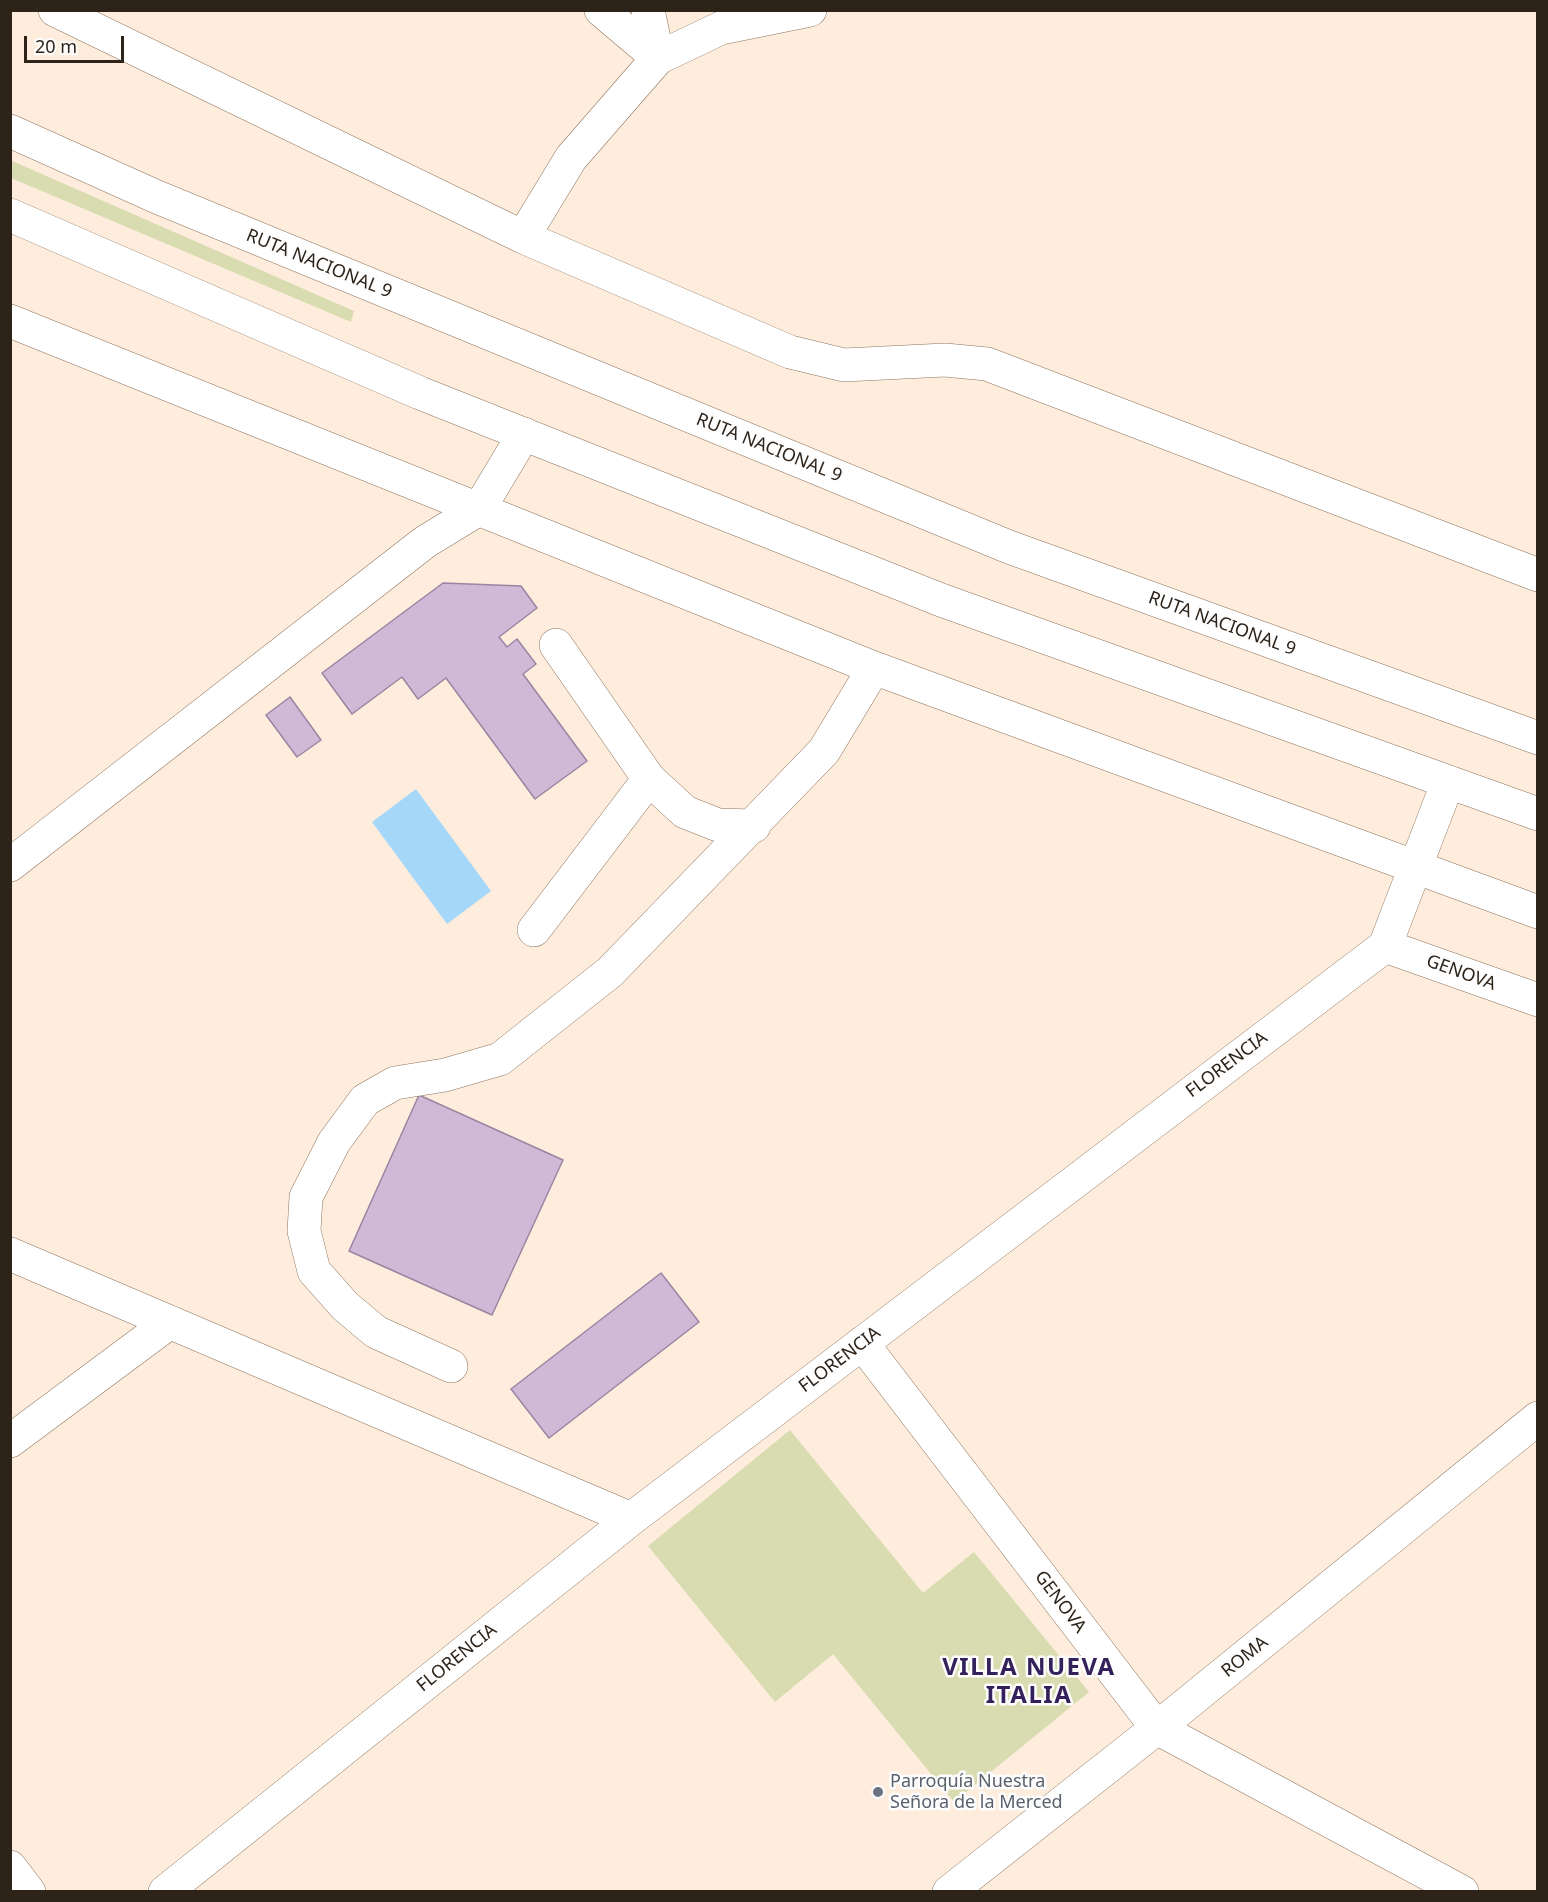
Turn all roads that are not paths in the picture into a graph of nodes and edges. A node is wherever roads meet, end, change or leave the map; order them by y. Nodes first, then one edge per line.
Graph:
1 (55, 10) edge
2 (601, 10) edge
3 (648, 10) edge
4 (810, 10) edge
5 (658, 58) junction
6 (10, 131) edge
7 (10, 214) edge
8 (523, 237) junction
9 (10, 321) edge
10 (524, 434) junction
11 (479, 509) junction
12 (1538, 575) edge
13 (556, 645) dead end
14 (874, 668) junction
15 (1538, 738) edge
16 (649, 779) junction
17 (1448, 782) junction
18 (1538, 814) edge
19 (754, 826) junction
20 (10, 865) edge
21 (1415, 866) junction
22 (1538, 912) edge
23 (534, 930) dead end
24 (1385, 946) junction
25 (1538, 1000) edge
26 (10, 1254) edge
27 (170, 1322) junction
28 (862, 1343) junction
29 (451, 1366) dead end
30 (1538, 1418) edge
31 (10, 1441) edge
32 (631, 1519) junction
33 (1157, 1728) junction
34 (10, 1867) edge
35 (29, 1892) edge
36 (165, 1892) edge
37 (950, 1892) edge
38 (1462, 1892) edge

1 - 8 main road
2 - 5 main road
3 - 5 main road
4 - 5 main road
5 - 8 main road
6 - 15 main road, RUTA NACIONAL 9
7 - 10 main road
8 - 12 main road
9 - 11 main road
10 - 11 main road
10 - 17 main road
11 - 14 main road
11 - 20 main road
13 - 16 main road
14 - 19 main road
14 - 21 main road
16 - 19 main road
16 - 23 main road
17 - 18 main road
17 - 21 main road
19 - 29 main road
21 - 22 main road
21 - 24 main road
24 - 25 main road, GENOVA
24 - 28 main road, FLORENCIA
26 - 27 main road
27 - 31 main road
27 - 32 main road
28 - 32 main road, FLORENCIA
28 - 33 main road, GENOVA
30 - 33 main road, ROMA
32 - 36 main road, FLORENCIA
33 - 37 main road, ROMA
33 - 38 main road, GENOVA
34 - 35 main road

